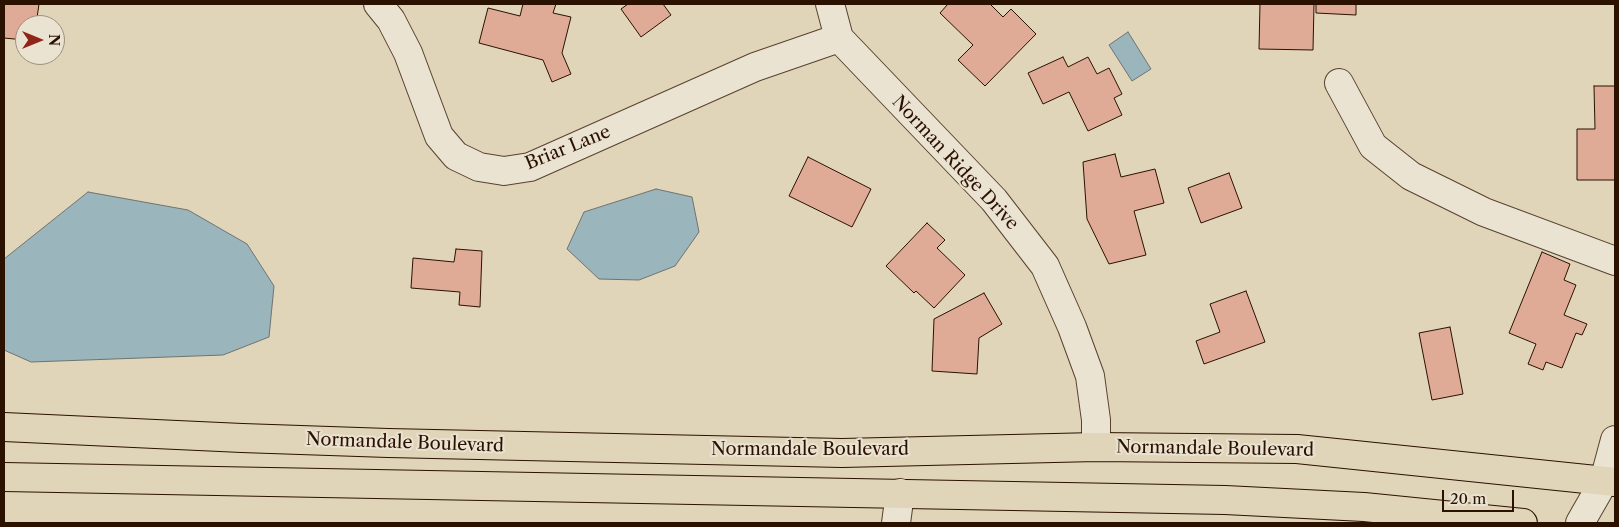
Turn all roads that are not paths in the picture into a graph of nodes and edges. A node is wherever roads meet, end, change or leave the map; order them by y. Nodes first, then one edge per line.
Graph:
1 (378, 4) edge
2 (830, 4) edge
3 (839, 38) junction
4 (1339, 83) dead end
5 (1615, 261) edge
6 (4, 427) edge
7 (1615, 440) edge
8 (1096, 447) junction
9 (4, 477) edge
10 (1610, 481) edge
11 (900, 493) junction
12 (896, 523) edge
13 (1523, 523) edge
14 (1580, 523) edge

1 - 3 street, Briar Lane
2 - 3 street, Norman Ridge Drive
3 - 8 street, Norman Ridge Drive
4 - 5 street
6 - 8 main road, Normandale Boulevard
7 - 10 street
8 - 10 main road, Normandale Boulevard
9 - 11 main road
10 - 14 street
11 - 12 street
11 - 13 main road

